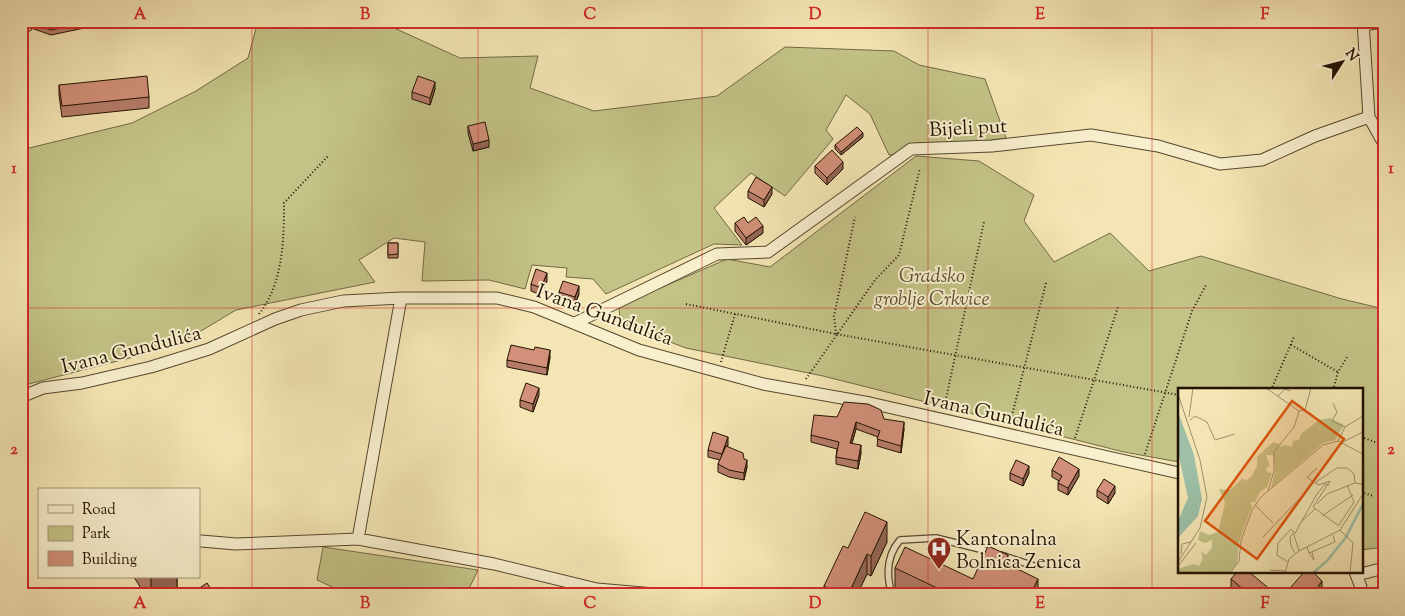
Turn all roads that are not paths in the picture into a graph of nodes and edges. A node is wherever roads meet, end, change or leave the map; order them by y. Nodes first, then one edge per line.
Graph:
1 (32, 21) edge
2 (1384, 22) edge
3 (1363, 23) edge
4 (21, 33) edge
5 (1369, 116) junction
6 (1384, 144) edge
7 (401, 298) junction
8 (575, 323) junction
9 (21, 397) edge
10 (1178, 473) edge
11 (358, 540) junction
12 (201, 541) dead end
13 (1034, 566) dead end
14 (1384, 568) edge
15 (1362, 573) edge
16 (1356, 574) edge
17 (666, 595) edge
18 (892, 595) edge
19 (1362, 595) edge

1 - 4 lane
2 - 3 street
3 - 5 street
5 - 6 street
5 - 8 street, Bijeli put
7 - 8 street, Ivana Gundulića
7 - 9 street, Ivana Gundulića
7 - 11 street
8 - 10 street, Ivana Gundulića
11 - 12 street
11 - 17 street
13 - 18 lane
14 - 15 street
16 - 19 street

